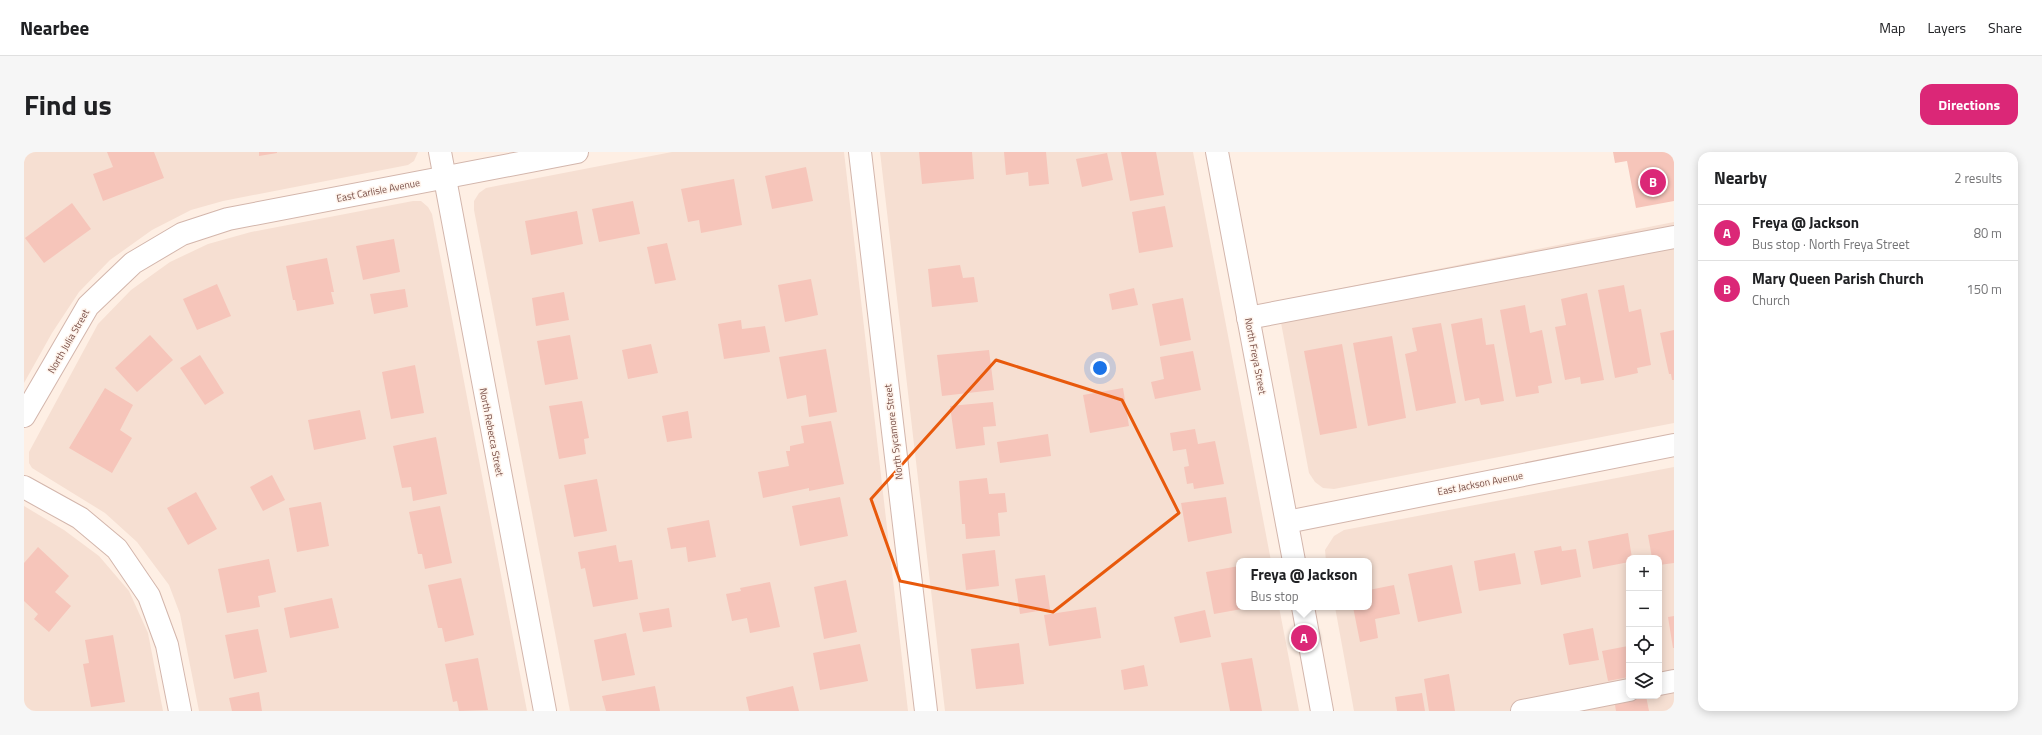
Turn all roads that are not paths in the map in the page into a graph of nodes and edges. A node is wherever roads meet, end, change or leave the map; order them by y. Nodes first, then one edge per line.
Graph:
1 (440, 152) edge
2 (577, 152) edge
3 (860, 152) edge
4 (1217, 152) edge
5 (444, 177) junction
6 (182, 234) joint
7 (1674, 237) edge
8 (1248, 318) junction
9 (24, 416) edge
10 (1674, 445) edge
11 (24, 488) edge
12 (1287, 522) junction
13 (1293, 558) edge
14 (1304, 610) edge
15 (1674, 681) edge
16 (1662, 683) edge
17 (1626, 691) edge
18 (180, 711) edge
19 (545, 711) edge
20 (926, 711) edge
21 (1322, 711) edge
22 (1522, 711) edge

1 - 5 street, North Rebecca Street
2 - 5 street, East Carlisle Avenue
3 - 20 street, North Sycamore Street
4 - 8 street, North Freya Street
5 - 6 street, East Carlisle Avenue
5 - 19 street, North Rebecca Street
6 - 9 street, North Julia Street
7 - 8 street
8 - 12 street, North Freya Street
10 - 12 street, East Jackson Avenue
11 - 18 street
12 - 13 street, North Freya Street
14 - 21 street
15 - 16 street
17 - 22 street

